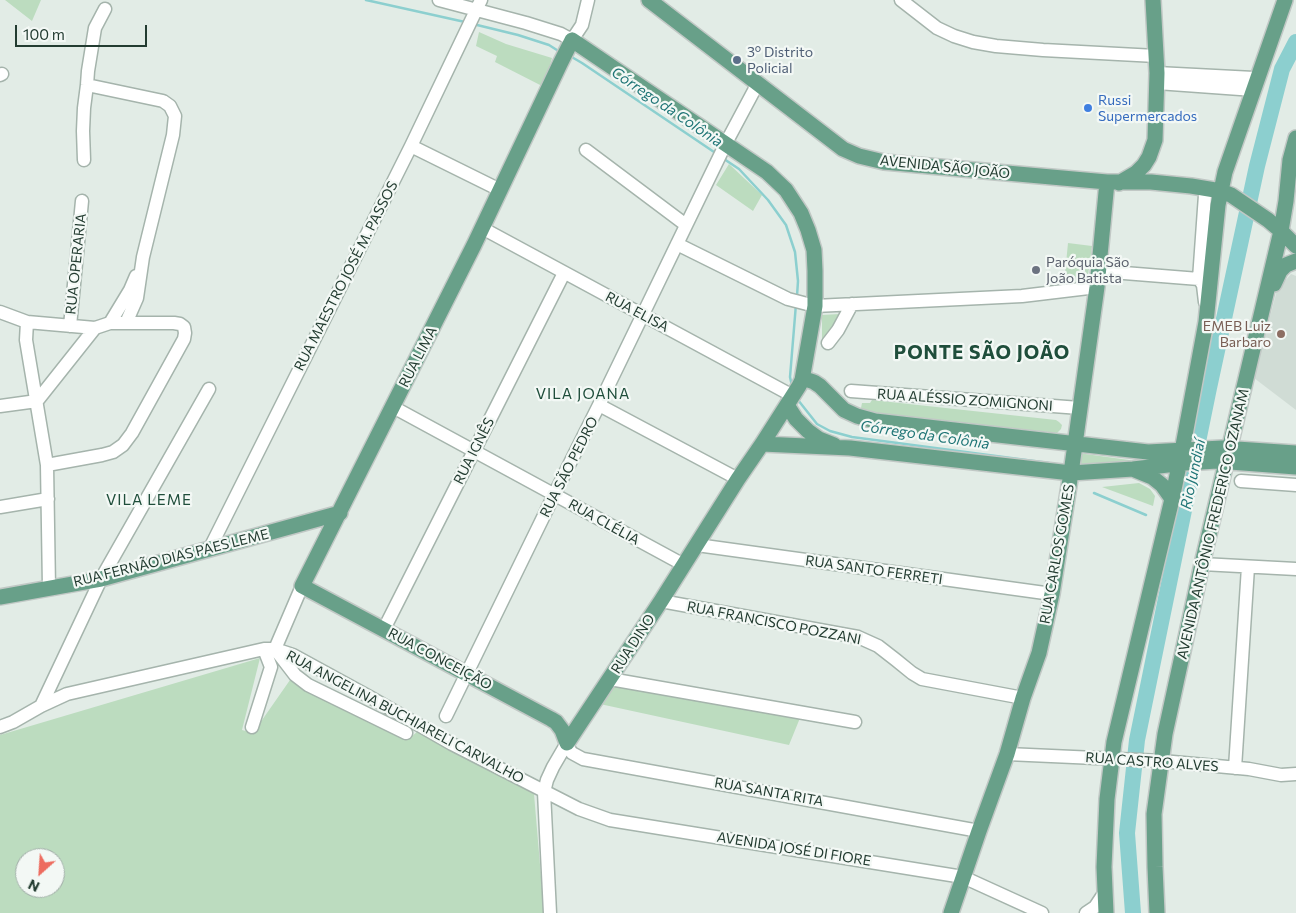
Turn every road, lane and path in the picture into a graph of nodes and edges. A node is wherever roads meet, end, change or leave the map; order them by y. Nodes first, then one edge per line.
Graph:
1 (439, 0) edge
2 (588, 0) edge
3 (649, 0) edge
4 (900, 0) edge
5 (1153, 0) edge
6 (1285, 0) edge
7 (666, 6) edge
8 (105, 9) dead end
9 (476, 9) edge
10 (571, 43) junction
11 (1156, 56) junction
12 (1157, 78) junction
13 (758, 83) junction
14 (1256, 83) junction
15 (87, 85) junction
16 (1296, 138) edge
17 (411, 146) junction
18 (724, 147) junction
19 (586, 150) dead end
20 (1293, 159) edge
21 (84, 160) dead end
22 (1113, 183) junction
23 (1191, 186) junction
24 (500, 190) junction
25 (1205, 195) junction
26 (1223, 197) junction
27 (82, 201) dead end
28 (686, 225) junction
29 (482, 228) junction
30 (1281, 231) junction
31 (1296, 240) edge
32 (677, 244) junction
33 (1296, 246) edge
34 (143, 257) junction
35 (1296, 261) edge
36 (1099, 271) junction
37 (564, 272) junction
38 (1199, 279) junction
39 (1097, 287) junction
40 (852, 304) junction
41 (810, 305) junction
42 (1264, 306) junction
43 (0, 312) edge
44 (643, 315) junction
45 (27, 322) junction
46 (110, 322) junction
47 (1206, 322) junction
48 (126, 323) junction
49 (813, 325) junction
50 (70, 326) junction
51 (95, 328) junction
52 (828, 344) dead end
53 (209, 389) dead end
54 (851, 391) dead end
55 (795, 392) junction
56 (37, 401) junction
57 (835, 402) junction
58 (599, 405) junction
59 (0, 406) edge
60 (393, 407) junction
61 (1080, 408) junction
62 (1074, 443) junction
63 (762, 444) junction
64 (850, 448) junction
65 (474, 451) junction
66 (1296, 453) edge
67 (1224, 455) junction
68 (1183, 457) junction
69 (47, 464) junction
70 (1296, 466) edge
71 (1133, 469) junction
72 (1071, 474) junction
73 (738, 479) junction
74 (1241, 480) dead end
75 (1296, 485) edge
76 (554, 495) junction
77 (48, 499) junction
78 (1172, 499) junction
79 (0, 507) edge
80 (340, 513) junction
81 (697, 545) junction
82 (208, 550) junction
83 (1202, 564) junction
84 (684, 566) junction
85 (1248, 567) junction
86 (1296, 569) edge
87 (101, 579) junction
88 (302, 586) junction
89 (49, 588) junction
90 (1052, 594) junction
91 (0, 597) edge
92 (661, 601) junction
93 (384, 629) junction
94 (270, 649) junction
95 (467, 674) junction
96 (610, 679) junction
97 (1023, 698) junction
98 (41, 706) junction
99 (446, 716) dead end
100 (855, 722) dead end
101 (0, 727) edge
102 (252, 728) dead end
103 (406, 734) dead end
104 (567, 743) junction
105 (1007, 754) junction
106 (1117, 759) junction
107 (1158, 760) junction
108 (1235, 768) junction
109 (1296, 774) edge
110 (544, 792) junction
111 (979, 831) junction
112 (963, 877) junction
113 (1095, 912) edge
114 (550, 913) edge
115 (951, 913) edge
116 (1042, 913) edge
117 (1157, 913) edge

1 - 9 street
2 - 10 street
3 - 7 main road, AVENIDA SÃO JOÃO
4 - 11 street
5 - 11 main road
6 - 14 main road
7 - 13 main road, AVENIDA SÃO JOÃO
8 - 15 street
9 - 10 street
9 - 17 street, RUA MAESTRO JOSÉ M. PASSOS
10 - 18 main road
10 - 24 main road, RUA LIMA
11 - 12 main road
12 - 14 street
12 - 22 main road
13 - 18 street, RUA SÃO PEDRO
13 - 22 main road, AVENIDA SÃO JOÃO
14 - 26 main road
15 - 21 street
15 - 34 street
16 - 20 main road, AVENIDA ANTÔNIO FREDERICO OZANAM
17 - 24 street
17 - 82 street, RUA MAESTRO JOSÉ M. PASSOS
18 - 28 street, RUA SÃO PEDRO
18 - 41 main road
19 - 28 street
20 - 30 main road, AVENIDA ANTÔNIO FREDERICO OZANAM
22 - 23 main road, AVENIDA SÃO JOÃO
22 - 36 main road, RUA CARLOS GOMES
23 - 25 main road
23 - 26 main road, AVENIDA SÃO JOÃO
24 - 29 main road, RUA LIMA
25 - 26 main road
25 - 38 street
26 - 30 main road, AVENIDA SÃO JOÃO
26 - 47 main road
27 - 50 street, RUA OPERARIA
28 - 32 street, RUA SÃO PEDRO
29 - 37 street, RUA ELISA
29 - 60 main road, RUA LIMA
30 - 31 street, AVENIDA SÃO JOÃO
30 - 33 main road, AVENIDA SÃO JOÃO
30 - 42 main road, AVENIDA ANTÔNIO FREDERICO OZANAM
32 - 41 street
32 - 44 street, RUA SÃO PEDRO
34 - 46 street
34 - 48 street
35 - 42 main road
36 - 38 street
36 - 39 main road, RUA CARLOS GOMES
37 - 44 street, RUA ELISA
37 - 65 street, RUA IGNÊS
38 - 47 street
39 - 40 street
39 - 61 main road, RUA CARLOS GOMES
40 - 41 street
40 - 52 street
41 - 49 main road
42 - 67 main road, AVENIDA ANTÔNIO FREDERICO OZANAM
43 - 45 street
44 - 55 street, RUA ELISA
44 - 58 street, RUA SÃO PEDRO
45 - 50 street
45 - 56 street
46 - 48 street
46 - 51 street
47 - 68 main road
48 - 69 street
49 - 55 main road
49 - 57 main road
50 - 51 street
51 - 56 street
53 - 87 street
54 - 61 street, RUA ALÉSSIO ZOMIGNONI
55 - 57 main road
55 - 63 main road, RUA DINO
55 - 64 main road
56 - 59 street
56 - 69 street
57 - 62 main road
58 - 73 street
58 - 76 street, RUA SÃO PEDRO
60 - 65 street, RUA CLÉLIA
60 - 80 main road, RUA LIMA
61 - 62 main road, RUA CARLOS GOMES
62 - 68 main road
62 - 72 main road, RUA CARLOS GOMES
63 - 64 main road
63 - 73 main road, RUA DINO
64 - 72 main road
65 - 76 street, RUA CLÉLIA
65 - 93 street, RUA IGNÊS
66 - 67 main road
67 - 68 main road
67 - 70 main road
67 - 83 main road, AVENIDA ANTÔNIO FREDERICO OZANAM
68 - 71 main road
68 - 78 main road
69 - 77 street
71 - 72 main road
71 - 78 main road
72 - 90 main road, RUA CARLOS GOMES
73 - 81 main road, RUA DINO
74 - 75 street
76 - 84 street, RUA CLÉLIA
76 - 95 street, RUA SÃO PEDRO
77 - 79 street
77 - 89 street
78 - 106 main road
80 - 82 main road, RUA FERNÃO DIAS PAES LEME
80 - 88 main road, RUA LIMA
81 - 84 main road, RUA DINO
81 - 90 street, RUA SANTO FERRETI
82 - 87 main road, RUA FERNÃO DIAS PAES LEME
83 - 85 street
83 - 107 main road, AVENIDA ANTÔNIO FREDERICO OZANAM
84 - 92 main road, RUA DINO
85 - 86 street
85 - 108 street
87 - 89 main road, RUA FERNÃO DIAS PAES LEME
87 - 98 street
88 - 93 main road, RUA CONCEIÇÃO
88 - 94 street, RUA LIMA
89 - 91 main road, RUA FERNÃO DIAS PAES LEME
90 - 97 main road, RUA CARLOS GOMES
92 - 96 main road, RUA DINO
92 - 97 street, RUA FRANCISCO POZZANI
93 - 95 main road, RUA CONCEIÇÃO
94 - 98 street
94 - 102 street
94 - 103 street, RUA ANGELINA BUCHIARELI CARVALHO
94 - 110 street, RUA ANGELINA BUCHIARELI CARVALHO
95 - 99 street, RUA SÃO PEDRO
95 - 104 main road, RUA CONCEIÇÃO
96 - 100 street
96 - 104 main road, RUA DINO
97 - 105 main road, RUA CARLOS GOMES
98 - 101 street
104 - 110 street, RUA DINO
104 - 111 street, RUA SANTA RITA
105 - 106 street, RUA CASTRO ALVES
105 - 111 main road, RUA CARLOS GOMES
106 - 107 street, RUA CASTRO ALVES
106 - 113 main road
107 - 108 street, RUA CASTRO ALVES
107 - 117 main road, AVENIDA ANTÔNIO FREDERICO OZANAM
108 - 109 street, RUA CASTRO ALVES
110 - 112 street, AVENIDA JOSÉ DI FIORE
110 - 114 street, RUA DINO
111 - 112 main road, RUA CARLOS GOMES
112 - 115 main road, RUA CARLOS GOMES
112 - 116 street, AVENIDA JOSÉ DI FIORE

